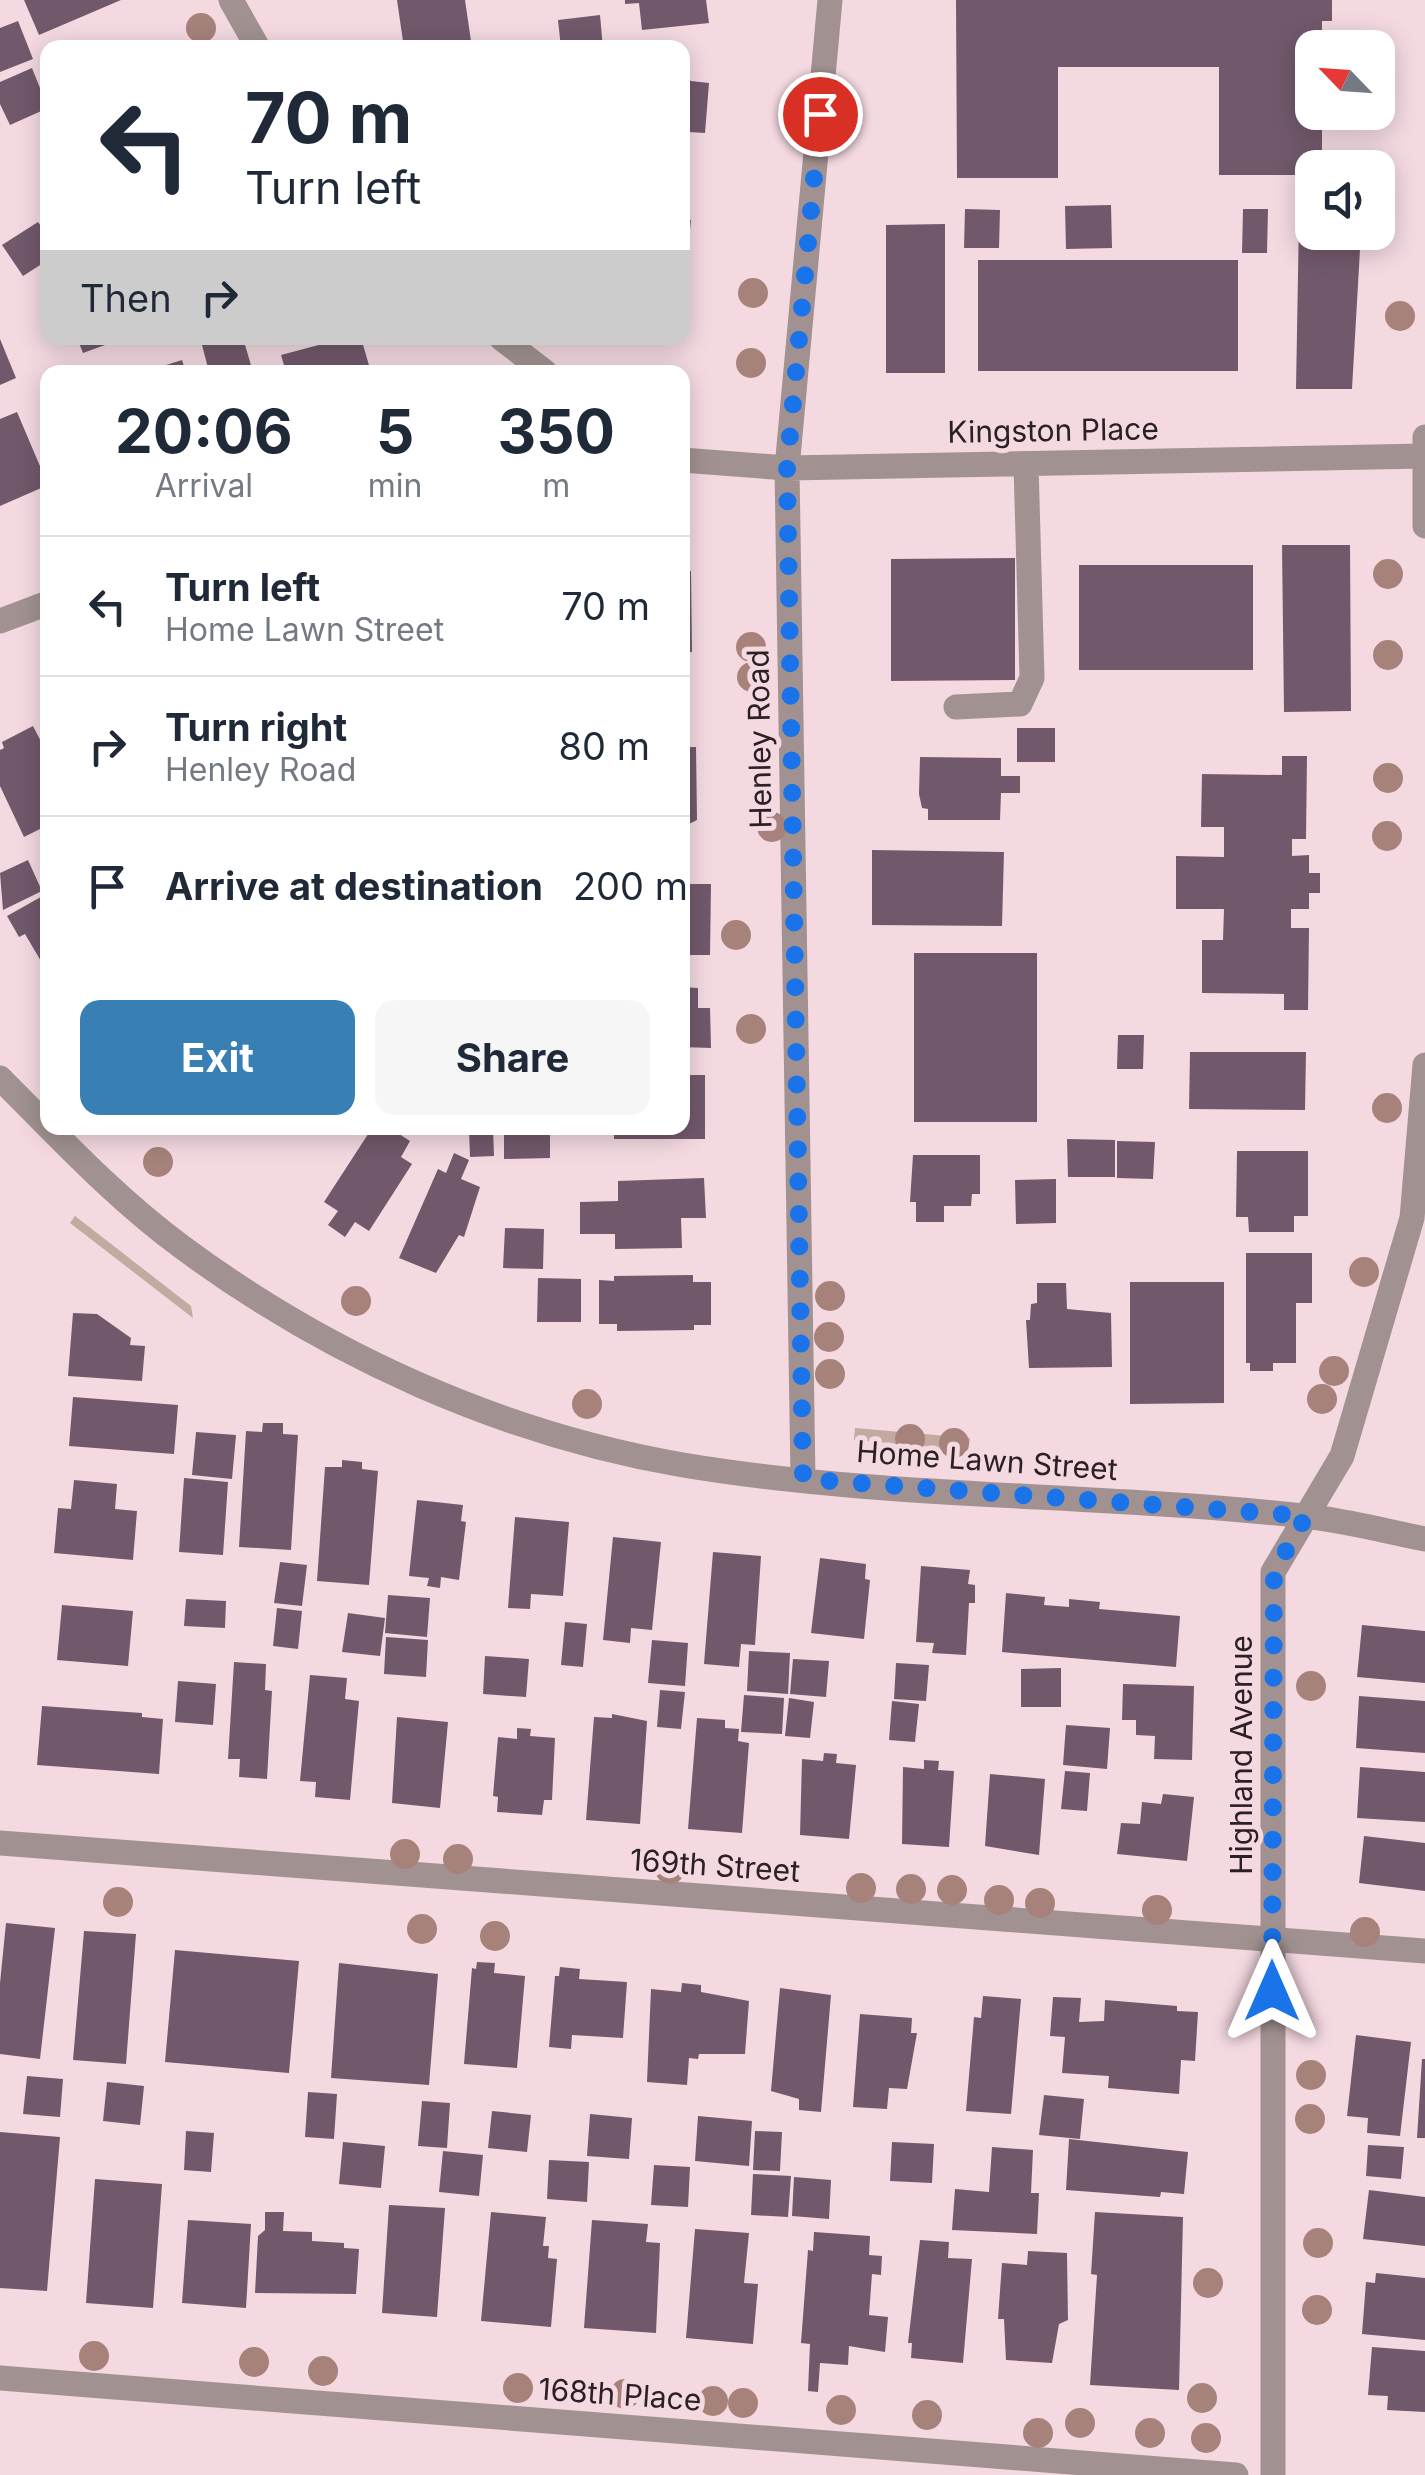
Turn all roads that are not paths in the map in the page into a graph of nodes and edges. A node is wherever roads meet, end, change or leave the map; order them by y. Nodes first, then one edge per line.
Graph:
1 (231, 0) edge
2 (830, 0) edge
3 (254, 40) edge
4 (510, 345) edge
5 (536, 365) edge
6 (1425, 450) edge
7 (690, 461) edge
8 (1026, 464) junction
9 (787, 468) junction
10 (1425, 526) edge
11 (40, 605) edge
12 (0, 622) edge
13 (956, 708) dead end
14 (1425, 1065) edge
15 (1, 1079) edge
16 (0, 1109) edge
17 (40, 1123) edge
18 (51, 1135) edge
19 (803, 1479) junction
20 (1306, 1516) junction
21 (1425, 1539) edge
22 (0, 1843) edge
23 (1273, 1940) junction
24 (1425, 1951) edge
25 (0, 2378) edge
26 (1236, 2475) edge
27 (1273, 2475) edge

1 - 3 street
2 - 9 street, Henley Road
4 - 5 street
6 - 8 street, Kingston Place
6 - 10 street
7 - 9 street, Kingston Place
8 - 9 street, Kingston Place
8 - 13 street
9 - 19 street, Henley Road
11 - 12 street
14 - 20 street, Highland Avenue
15 - 16 street
15 - 17 street, Home Lawn Street
18 - 19 street, Home Lawn Street
19 - 20 street, Home Lawn Street
20 - 21 street, Home Lawn Street
20 - 23 street, Highland Avenue
22 - 23 street, 169th Street
23 - 24 street, 169th Street
23 - 27 street, Highland Avenue
25 - 26 street, 168th Place

